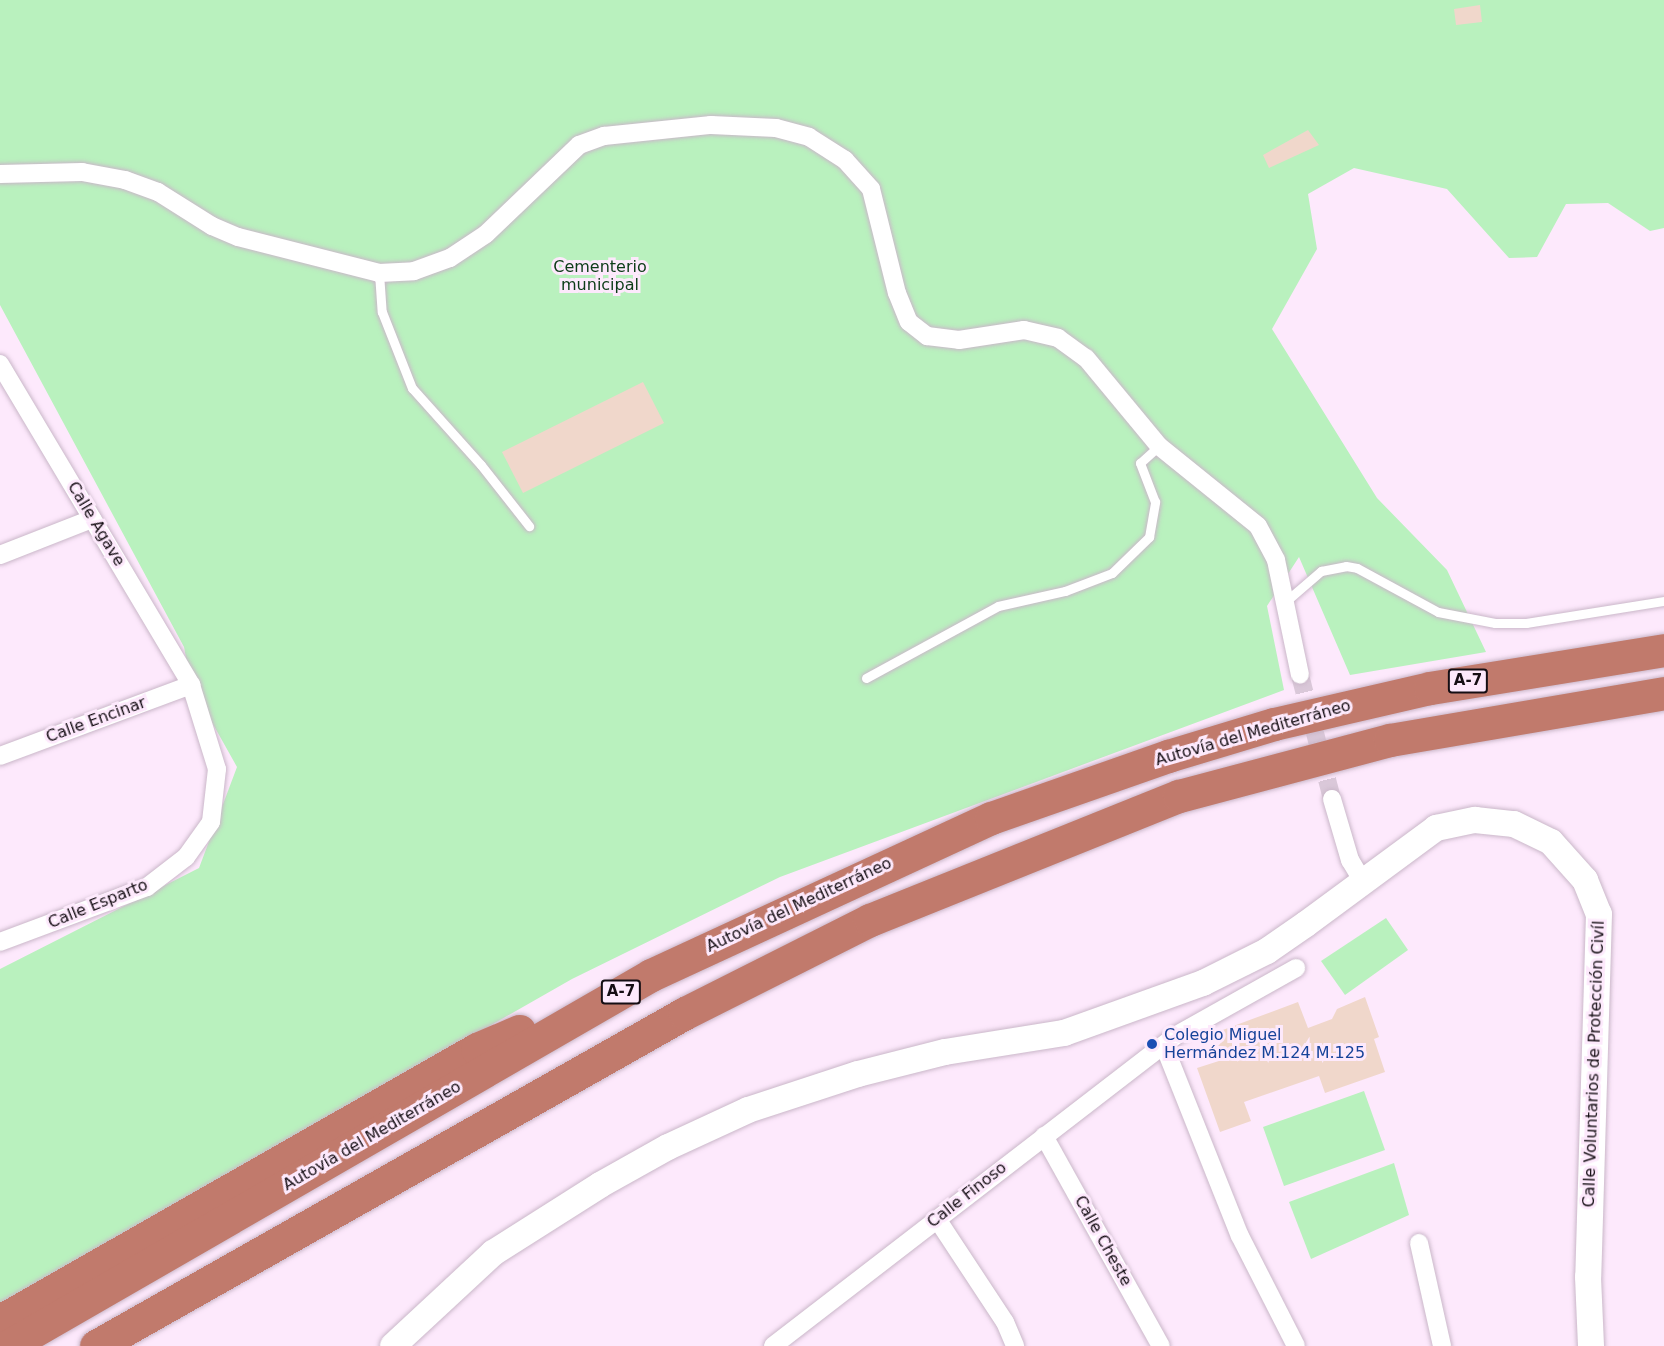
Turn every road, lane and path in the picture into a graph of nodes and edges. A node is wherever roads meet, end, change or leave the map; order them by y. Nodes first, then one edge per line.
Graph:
1 (0, 174) edge
2 (379, 273) junction
3 (0, 364) edge
4 (1159, 446) junction
5 (92, 519) junction
6 (529, 526) dead end
7 (0, 555) edge
8 (1285, 602) junction
9 (1664, 602) edge
10 (1664, 650) edge
11 (1300, 675) tunnel mouth
12 (866, 678) dead end
13 (191, 685) junction
14 (1664, 693) edge
15 (0, 756) edge
16 (1332, 799) tunnel mouth
17 (1363, 882) junction
18 (0, 942) edge
19 (1296, 968) dead end
20 (651, 975) junction
21 (1170, 1042) junction
22 (1044, 1136) junction
23 (377, 1184) junction
24 (937, 1219) junction
25 (1419, 1243) dead end
26 (0, 1321) edge
27 (397, 1344) edge
28 (8, 1346) edge
29 (96, 1346) edge
30 (133, 1346) edge
31 (773, 1346) edge
32 (1015, 1346) edge
33 (1161, 1346) edge
34 (1296, 1346) edge
35 (1442, 1346) edge
36 (1591, 1346) edge

1 - 2 street
2 - 4 street
2 - 6 lane
3 - 5 street, Calle Agave
4 - 8 street
4 - 12 lane
5 - 7 street
5 - 13 street, Calle Agave
8 - 9 lane
8 - 11 street
10 - 20 highway, Autovía del Mediterráneo / A-7
13 - 15 street, Calle Encinar
13 - 18 street, Calle Esparto
14 - 23 highway
16 - 17 street
17 - 27 street, Calle Voluntarios de Protección Civíl
17 - 36 street, Calle Voluntarios de Protección Civíl
19 - 21 street, Calle Finoso
20 - 26 highway
20 - 28 highway, Autovía del Mediterráneo / A-7
21 - 22 street, Calle Finoso
21 - 34 street
22 - 24 street, Calle Finoso
22 - 33 street, Calle Cheste
23 - 29 highway
23 - 30 highway
24 - 31 street, Calle Finoso
24 - 32 street
25 - 35 street

